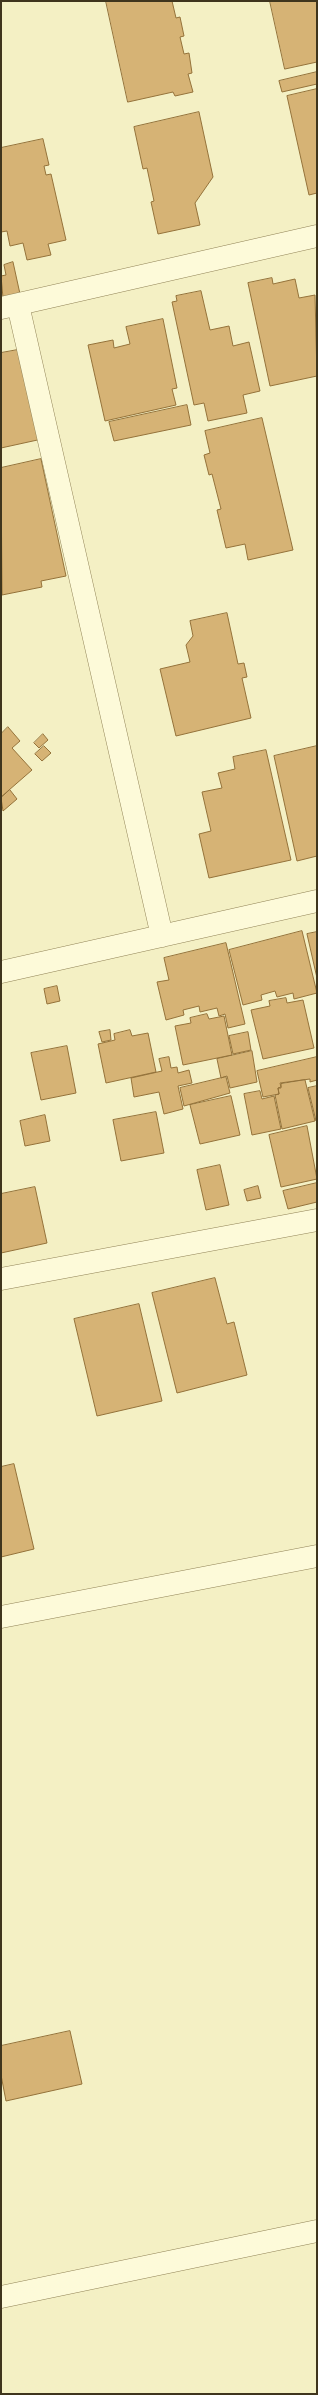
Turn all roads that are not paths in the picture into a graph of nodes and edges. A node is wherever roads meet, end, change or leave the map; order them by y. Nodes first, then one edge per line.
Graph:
1 (317, 236) edge
2 (9, 306) edge
3 (317, 901) edge
4 (162, 936) junction
5 (1, 972) edge
6 (317, 1220) edge
7 (1, 1279) edge
8 (317, 1556) edge
9 (1, 1616) edge
10 (317, 2231) edge
11 (1, 2297) edge

1 - 2 street
2 - 4 street
3 - 4 street
4 - 5 street
6 - 7 street
8 - 9 street
10 - 11 street

